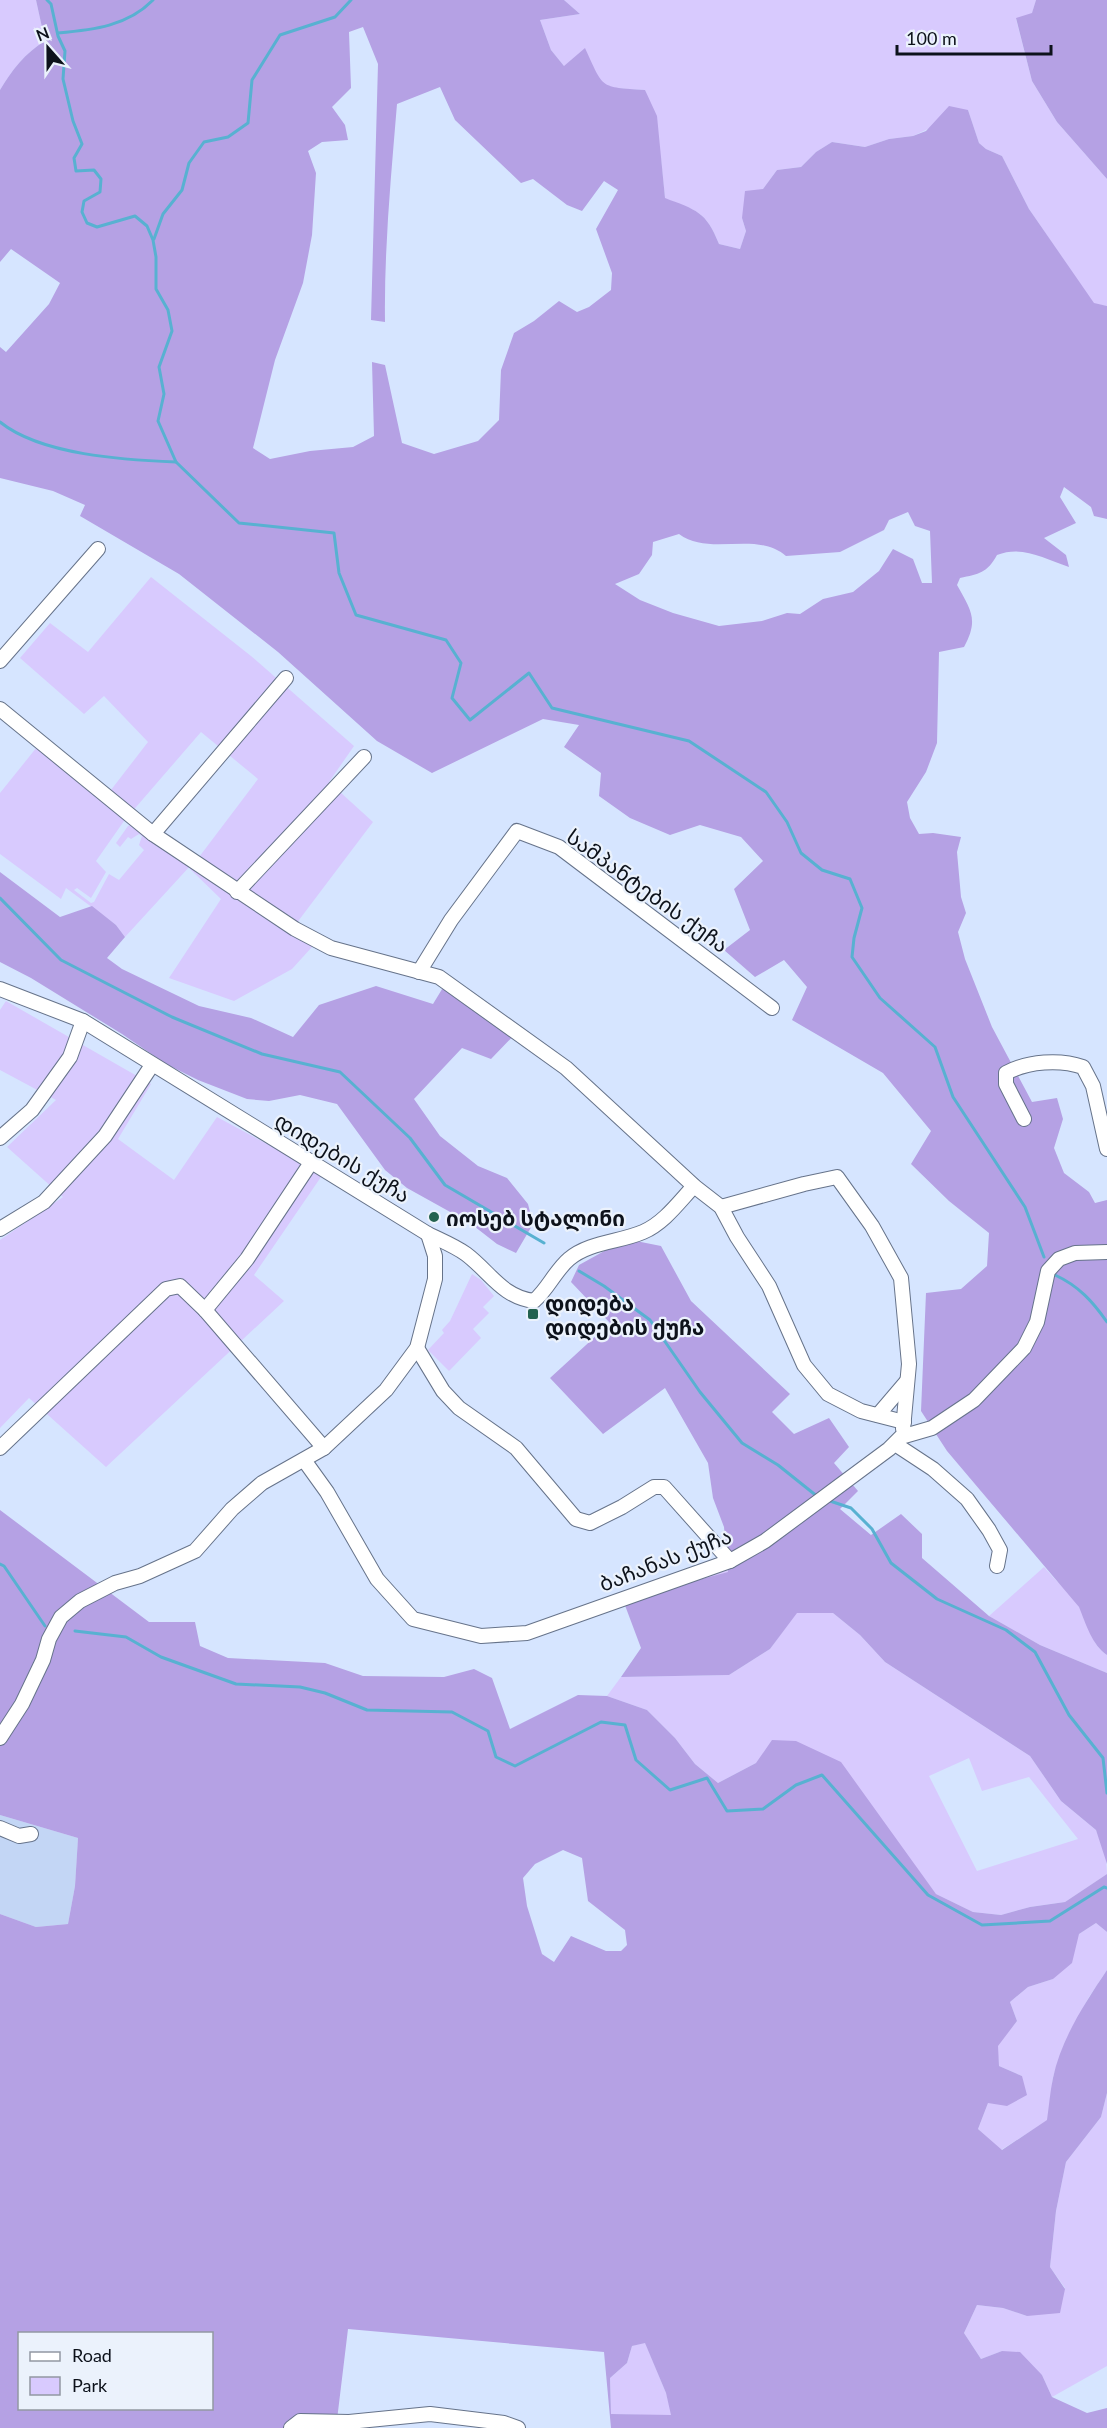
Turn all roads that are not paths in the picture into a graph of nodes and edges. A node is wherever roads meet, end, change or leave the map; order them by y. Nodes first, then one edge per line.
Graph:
1 (98, 549) dead end
2 (0, 661) edge
3 (286, 678) dead end
4 (0, 709) edge
5 (364, 757) dead end
6 (153, 834) junction
7 (237, 892) junction
8 (418, 972) junction
9 (0, 989) edge
10 (772, 1008) dead end
11 (83, 1021) junction
12 (152, 1065) junction
13 (1024, 1119) dead end
14 (0, 1138) edge
15 (1107, 1149) edge
16 (312, 1161) junction
17 (694, 1186) junction
18 (721, 1207) junction
19 (0, 1229) edge
20 (428, 1234) junction
21 (1107, 1252) edge
22 (205, 1310) junction
23 (417, 1348) junction
24 (907, 1381) junction
25 (878, 1415) junction
26 (904, 1422) junction
27 (898, 1441) junction
28 (0, 1448) edge
29 (324, 1448) junction
30 (304, 1460) junction
31 (730, 1562) junction
32 (997, 1566) dead end
33 (0, 1738) edge
34 (0, 1828) edge
35 (31, 1834) dead end
36 (291, 2428) edge
37 (518, 2428) edge

1 - 2 street
3 - 6 street
4 - 6 street
5 - 7 street
6 - 7 street
7 - 8 street
8 - 10 street, სამპანტების ქუჩა
8 - 17 street
9 - 11 street, დიდების ქუჩა
11 - 12 street, დიდების ქუჩა
11 - 14 street
12 - 16 street, დიდების ქუჩა
12 - 19 street
13 - 15 street
16 - 20 street, დიდების ქუჩა
16 - 22 street
17 - 18 street
17 - 20 street, დიდების ქუჩა
18 - 24 street
18 - 25 street
20 - 23 street
21 - 27 street, ბაჩანას ქუჩა
22 - 28 street
22 - 29 street
23 - 29 street
23 - 31 street
24 - 25 street
24 - 26 street
25 - 26 street
26 - 27 street
27 - 31 street, ბაჩანას ქუჩა
27 - 32 street
29 - 30 street
30 - 31 street, ბაჩანას ქუჩა
30 - 33 street
34 - 35 street
36 - 37 street

